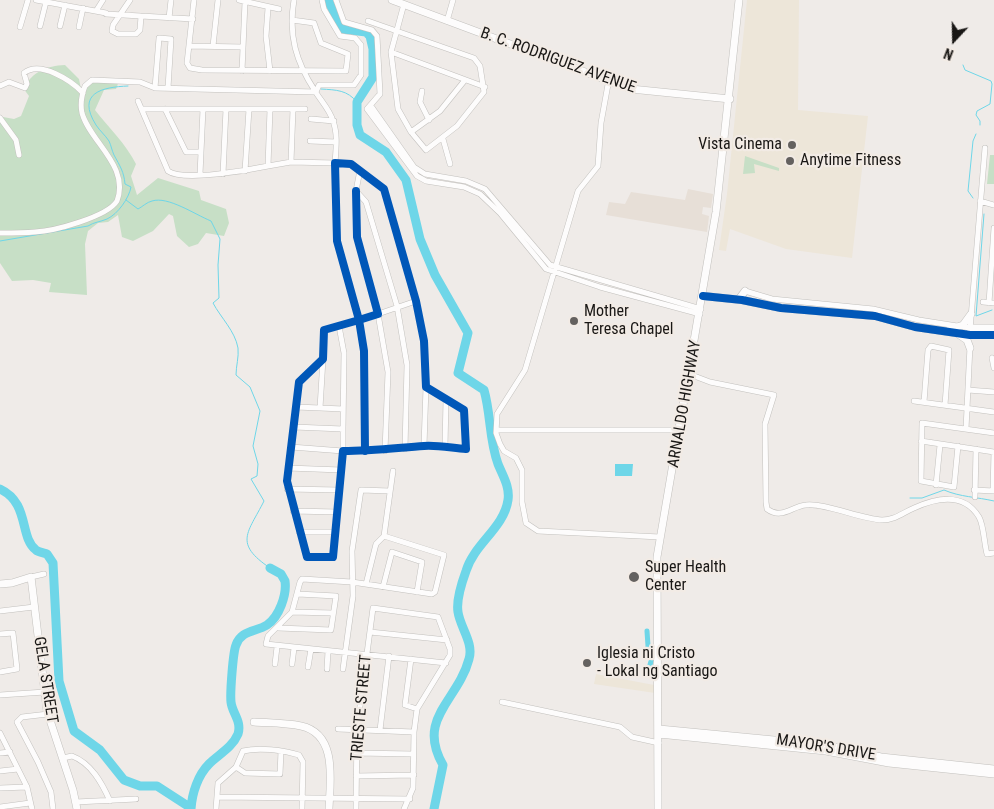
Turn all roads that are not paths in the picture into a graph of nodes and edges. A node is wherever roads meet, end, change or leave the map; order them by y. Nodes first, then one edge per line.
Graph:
1 (28, 0) edge
2 (36, 0) edge
3 (104, 0) edge
4 (130, 0) edge
5 (171, 0) edge
6 (194, 0) edge
7 (218, 0) edge
8 (239, 0) edge
9 (294, 0) edge
10 (322, 0) edge
11 (336, 0) edge
12 (392, 0) edge
13 (453, 0) edge
14 (739, 0) edge
15 (46, 2) junction
16 (245, 2) junction
17 (404, 4) junction
18 (65, 5) junction
19 (83, 8) junction
20 (268, 8) junction
21 (279, 9) dead end
22 (96, 11) junction
23 (119, 15) junction
24 (141, 16) junction
25 (169, 18) junction
26 (192, 20) junction
27 (292, 20) junction
28 (368, 21) dead end
29 (447, 21) junction
30 (40, 26) dead end
31 (60, 26) dead end
32 (20, 27) dead end
33 (79, 27) dead end
34 (395, 29) junction
35 (189, 46) junction
36 (213, 46) junction
37 (243, 47) junction
38 (391, 52) junction
39 (242, 70) junction
40 (270, 71) junction
41 (303, 71) junction
42 (608, 79) junction
43 (465, 80) junction
44 (0, 86) edge
45 (485, 87) junction
46 (155, 88) junction
47 (168, 88) junction
48 (422, 91) dead end
49 (316, 92) junction
50 (83, 93) junction
51 (730, 99) junction
52 (138, 101) dead end
53 (142, 109) junction
54 (165, 109) junction
55 (203, 109) junction
56 (226, 109) junction
57 (249, 109) junction
58 (270, 109) junction
59 (293, 109) junction
60 (305, 109) dead end
61 (0, 118) edge
62 (311, 119) dead end
63 (429, 120) junction
64 (334, 121) junction
65 (411, 132) junction
66 (443, 139) junction
67 (310, 141) dead end
68 (336, 142) junction
69 (984, 148) dead end
70 (201, 152) junction
71 (18, 155) dead end
72 (290, 162) junction
73 (335, 163) junction
74 (450, 164) dead end
75 (268, 166) junction
76 (360, 170) junction
77 (245, 171) junction
78 (200, 174) junction
79 (223, 174) junction
80 (356, 191) junction
81 (980, 202) junction
82 (994, 205) edge
83 (994, 228) edge
84 (0, 233) edge
85 (994, 233) edge
86 (993, 251) edge
87 (554, 269) junction
88 (745, 291) joint
89 (703, 296) junction
90 (740, 299) junction
91 (416, 302) junction
92 (989, 302) edge
93 (397, 306) junction
94 (701, 312) junction
95 (378, 314) junction
96 (970, 314) junction
97 (359, 320) junction
98 (339, 326) junction
99 (960, 326) junction
100 (994, 328) edge
101 (942, 331) junction
102 (970, 331) junction
103 (953, 332) junction
104 (988, 333) edge
105 (970, 348) junction
106 (323, 359) junction
107 (994, 360) edge
108 (994, 368) edge
109 (689, 374) junction
110 (426, 387) junction
111 (968, 390) junction
112 (994, 392) edge
113 (446, 399) junction
114 (914, 401) dead end
115 (924, 402) junction
116 (945, 405) junction
117 (296, 407) junction
118 (967, 407) junction
119 (320, 408) junction
120 (343, 409) junction
121 (994, 412) edge
122 (294, 427) junction
123 (343, 429) junction
124 (966, 429) junction
125 (496, 430) junction
126 (680, 430) junction
127 (994, 433) edge
128 (921, 441) junction
129 (940, 445) junction
130 (424, 446) junction
131 (958, 446) junction
132 (291, 447) junction
133 (445, 447) junction
134 (405, 449) junction
135 (976, 449) junction
136 (342, 451) junction
137 (365, 451) junction
138 (385, 451) junction
139 (994, 452) edge
140 (288, 468) junction
141 (341, 470) junction
142 (393, 471) dead end
143 (936, 485) junction
144 (287, 489) junction
145 (339, 490) junction
146 (974, 490) junction
147 (390, 491) junction
148 (993, 491) edge
149 (975, 497) dead end
150 (293, 510) junction
151 (337, 512) junction
152 (299, 532) junction
153 (335, 532) junction
154 (384, 536) junction
155 (660, 537) junction
156 (994, 553) edge
157 (44, 574) dead end
158 (31, 577) junction
159 (352, 582) junction
160 (0, 584) edge
161 (366, 584) junction
162 (383, 587) junction
163 (417, 592) junction
164 (298, 594) junction
165 (34, 607) junction
166 (0, 611) edge
167 (292, 612) junction
168 (333, 613) junction
169 (278, 628) junction
170 (370, 632) junction
171 (0, 634) edge
172 (447, 640) junction
173 (277, 647) junction
174 (294, 648) junction
175 (311, 649) junction
176 (328, 651) junction
177 (346, 652) junction
178 (367, 654) junction
179 (389, 656) junction
180 (411, 659) junction
181 (446, 663) junction
182 (275, 664) dead end
183 (292, 664) dead end
184 (308, 667) dead end
185 (327, 669) dead end
186 (343, 669) dead end
187 (0, 672) edge
188 (45, 692) junction
189 (0, 695) edge
190 (502, 702) dead end
191 (418, 709) junction
192 (48, 714) junction
193 (254, 722) dead end
194 (338, 729) dead end
195 (357, 729) junction
196 (380, 730) junction
197 (659, 731) junction
198 (414, 732) junction
199 (0, 734) edge
200 (659, 743) junction
201 (794, 744) junction
202 (281, 751) junction
203 (10, 752) junction
204 (0, 753) edge
205 (356, 753) junction
206 (414, 754) junction
207 (63, 758) junction
208 (236, 767) junction
209 (18, 769) junction
210 (994, 769) edge
211 (0, 771) edge
212 (994, 774) edge
213 (414, 775) junction
214 (356, 776) junction
215 (27, 787) junction
216 (0, 788) edge
217 (217, 797) junction
218 (302, 798) junction
219 (329, 798) junction
220 (356, 798) junction
221 (136, 799) dead end
222 (410, 799) junction
223 (110, 800) junction
224 (0, 806) edge
225 (31, 806) edge
226 (76, 806) edge
227 (53, 809) edge
228 (216, 809) edge
229 (302, 809) edge
230 (329, 809) edge
231 (356, 809) edge
232 (404, 809) edge
233 (658, 809) edge

1 - 32 street
2 - 15 street
3 - 22 street
4 - 23 street
5 - 25 street
6 - 26 street
7 - 36 street
8 - 16 street
9 - 27 street
10 - 49 street
11 - 87 street
12 - 17 street, B. C. RODRIGUEZ AVENUE
13 - 29 street
14 - 51 street, ARNALDO HIGHWAY
15 - 18 street
15 - 30 street
16 - 20 street
16 - 37 street
17 - 29 street, B. C. RODRIGUEZ AVENUE
17 - 34 street
18 - 19 street
18 - 31 street
19 - 22 street
19 - 33 street
20 - 21 street
20 - 40 street
22 - 23 street
23 - 24 street
23 - 24 street
24 - 25 street
25 - 26 street
26 - 35 street
27 - 41 street
27 - 41 street
28 - 34 street
29 - 42 street, B. C. RODRIGUEZ AVENUE
34 - 38 street
34 - 45 street
35 - 36 street
35 - 39 street
36 - 37 street
37 - 39 street
38 - 43 street
38 - 65 street
39 - 40 street
40 - 41 street
41 - 49 street
42 - 51 street, B. C. RODRIGUEZ AVENUE
42 - 87 street
43 - 45 street
43 - 63 street
44 - 50 street
45 - 66 street
46 - 47 street
46 - 47 street
46 - 50 street
47 - 49 street
48 - 63 street
49 - 64 street
50 - 84 street
51 - 89 street, ARNALDO HIGHWAY
52 - 53 street
53 - 54 street
53 - 78 street
54 - 55 street
54 - 70 street
55 - 56 street
55 - 70 street
56 - 57 street
56 - 79 street
57 - 58 street
57 - 77 street
58 - 59 street
58 - 75 street
59 - 60 street
59 - 72 street
61 - 71 street
62 - 64 street
63 - 65 street
64 - 68 street
65 - 66 street
66 - 74 street
67 - 68 street
68 - 73 street
69 - 81 street
70 - 78 street
72 - 73 street
72 - 75 street
73 - 76 street
73 - 97 street
75 - 77 street
76 - 80 street
76 - 91 street
77 - 79 street
78 - 79 street
80 - 93 street
80 - 95 street
81 - 82 street
81 - 96 street
83 - 85 street
85 - 86 street
86 - 92 street
87 - 94 street
87 - 125 street
88 - 90 street
88 - 99 street
89 - 90 street
89 - 94 street, ARNALDO HIGHWAY
90 - 101 street
91 - 93 street
91 - 110 street
93 - 95 street
93 - 134 street
94 - 109 street, ARNALDO HIGHWAY
95 - 97 street
95 - 138 street
96 - 99 street
96 - 102 street
96 - 104 street
97 - 98 street
97 - 137 street
98 - 106 street
98 - 120 street
99 - 101 street
99 - 102 street
100 - 104 street
101 - 103 street
102 - 103 street
102 - 104 street
102 - 105 street
103 - 105 street
104 - 105 street
105 - 111 street
106 - 117 street
106 - 119 street
107 - 108 street
109 - 126 street, ARNALDO HIGHWAY
109 - 156 street
110 - 113 street
110 - 130 street
111 - 112 street
111 - 118 street
113 - 133 street
113 - 133 street
114 - 115 street
115 - 116 street
115 - 116 street
116 - 118 street
117 - 119 street
117 - 122 street
118 - 121 street
118 - 124 street
119 - 120 street
120 - 123 street
122 - 123 street
122 - 132 street
123 - 136 street
124 - 127 street
124 - 128 street
125 - 126 street
125 - 155 street
126 - 155 street, ARNALDO HIGHWAY
128 - 129 street
128 - 143 street
129 - 131 street
129 - 143 street
130 - 133 street
130 - 134 street
131 - 135 street
131 - 143 street
132 - 136 street
132 - 140 street
134 - 138 street
135 - 139 street
135 - 146 street
136 - 137 street
136 - 141 street
137 - 138 street
139 - 148 street
140 - 141 street
140 - 144 street
141 - 145 street
142 - 147 street
144 - 145 street
144 - 150 street
145 - 151 street
146 - 148 street
146 - 149 street
147 - 154 street
147 - 159 street
150 - 151 street
150 - 152 street
151 - 153 street
152 - 153 street
152 - 153 street
154 - 161 street
154 - 163 street
155 - 197 street, ARNALDO HIGHWAY
157 - 158 street
158 - 160 street
158 - 165 street, GELA STREET
159 - 161 street
159 - 164 street
159 - 177 street
161 - 162 street
162 - 163 street
162 - 163 street
164 - 167 street
164 - 168 street
165 - 166 street
165 - 188 street, GELA STREET
167 - 168 street
167 - 169 street
168 - 169 street
169 - 173 street
170 - 172 street
170 - 172 street, TRIESTE STREET
170 - 178 street, TRIESTE STREET
171 - 187 street
172 - 181 street
173 - 174 street
173 - 182 street
174 - 175 street
174 - 183 street
175 - 176 street
175 - 184 street
176 - 177 street
176 - 185 street
177 - 178 street
177 - 186 street
178 - 179 street
178 - 195 street, TRIESTE STREET
179 - 180 street
179 - 196 street
180 - 181 street
180 - 191 street
181 - 191 street
188 - 189 street
188 - 192 street, GELA STREET
190 - 200 street
191 - 198 street
192 - 207 street, GELA STREET
192 - 227 street
193 - 219 street
194 - 195 street
195 - 196 street
195 - 205 street, TRIESTE STREET
196 - 198 street
197 - 200 street, ARNALDO HIGHWAY
197 - 201 street, MAYOR'S DRIVE
198 - 206 street
199 - 203 street
200 - 233 street, ARNALDO HIGHWAY
201 - 210 street, MAYOR'S DRIVE
201 - 212 street, MAYOR'S DRIVE
202 - 208 street
202 - 208 street
202 - 218 street
203 - 204 street
203 - 209 street
205 - 206 street
205 - 214 street, TRIESTE STREET
206 - 213 street
207 - 223 street
207 - 226 street, GELA STREET
208 - 217 street
209 - 211 street
209 - 215 street
213 - 214 street
213 - 222 street
214 - 220 street, TRIESTE STREET
215 - 216 street
215 - 225 street
217 - 218 street
217 - 228 street
218 - 219 street
218 - 229 street
219 - 220 street
219 - 230 street
220 - 222 street
220 - 231 street, TRIESTE STREET
221 - 223 street
222 - 232 street
223 - 226 street
224 - 225 street

